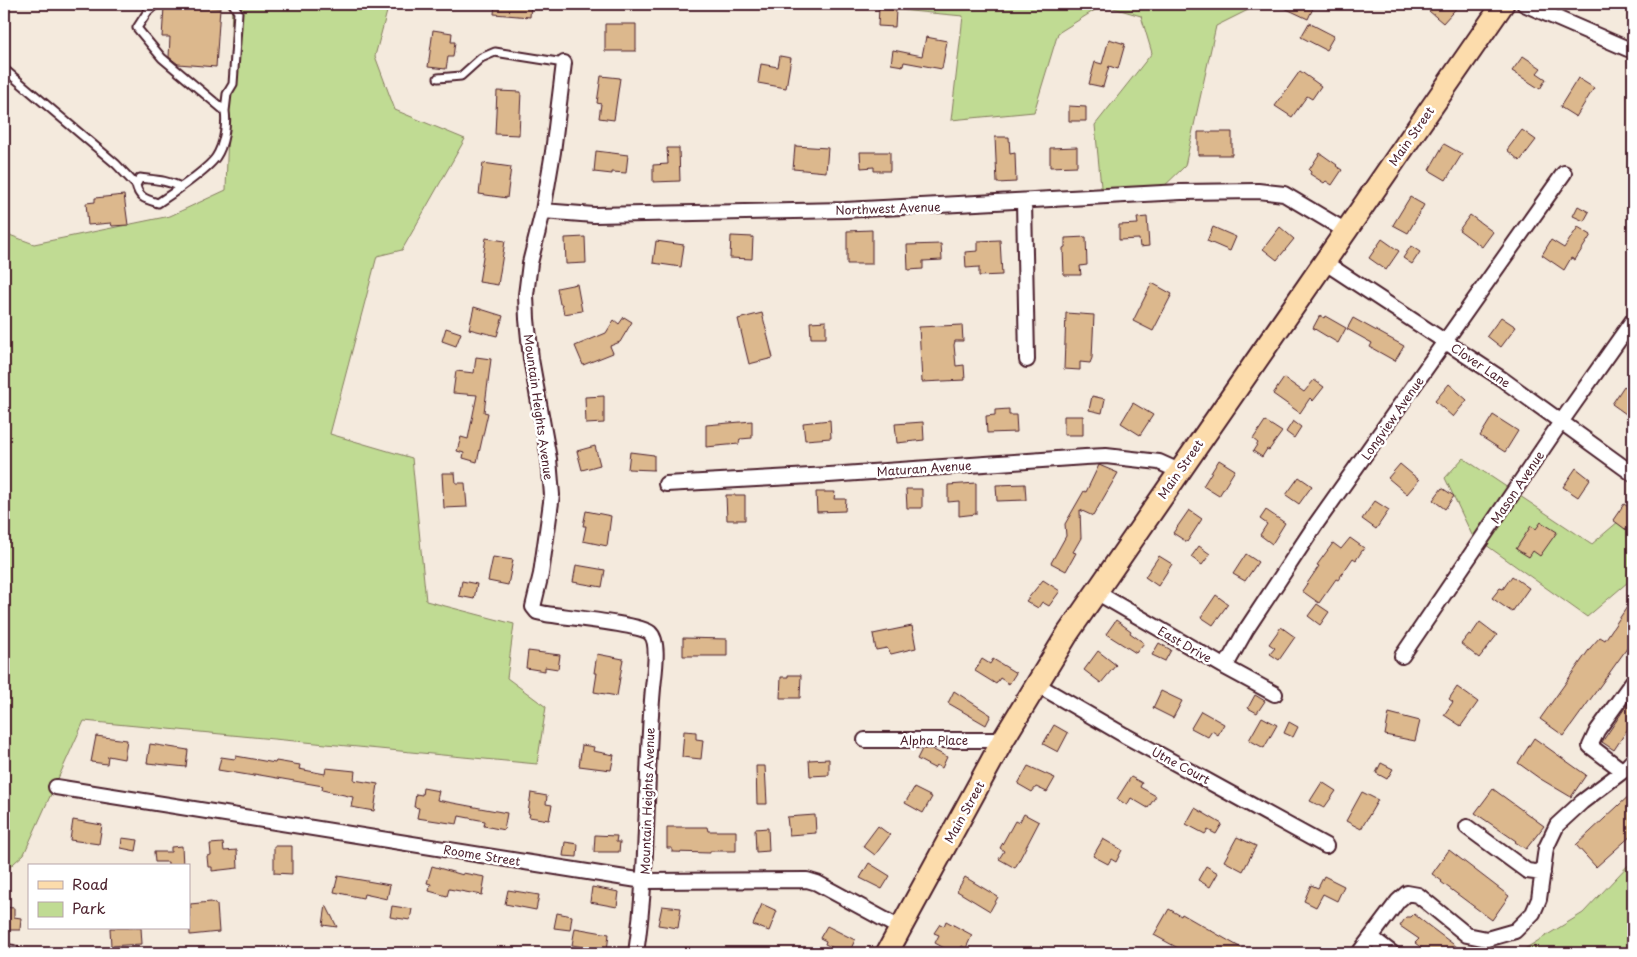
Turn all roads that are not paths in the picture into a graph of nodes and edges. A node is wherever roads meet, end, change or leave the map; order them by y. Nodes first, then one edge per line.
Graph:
1 (156, 4) edge
2 (233, 4) edge
3 (1503, 4) edge
4 (1524, 4) edge
5 (1628, 49) dead end
6 (564, 63) joint
7 (4, 69) edge
8 (438, 78) dead end
9 (225, 111) junction
10 (1564, 173) dead end
11 (136, 184) junction
12 (181, 187) junction
13 (1024, 201) junction
14 (543, 211) junction
15 (1346, 231) junction
16 (1324, 262) junction
17 (1633, 320) edge
18 (1445, 342) junction
19 (1027, 360) dead end
20 (1561, 422) junction
21 (1179, 471) junction
22 (1633, 474) edge
23 (666, 484) dead end
24 (1096, 592) junction
25 (1402, 656) dead end
26 (1225, 667) junction
27 (1633, 682) edge
28 (1036, 684) junction
29 (1275, 694) dead end
30 (865, 740) dead end
31 (1003, 740) junction
32 (1633, 760) edge
33 (1623, 771) junction
34 (56, 787) dead end
35 (1467, 826) dead end
36 (1326, 846) dead end
37 (1543, 873) junction
38 (644, 881) junction
39 (900, 928) junction
40 (1371, 937) junction
41 (636, 953) edge
42 (886, 953) edge
43 (1359, 953) edge
44 (1392, 953) edge

1 - 9 lane
2 - 9 lane
3 - 15 main road, Main Street
4 - 5 street
6 - 8 lane
6 - 14 street, Mountain Heights Avenue
7 - 11 lane
9 - 12 lane
10 - 18 street, Longview Avenue
11 - 12 lane
11 - 12 lane
13 - 14 street, Northwest Avenue
13 - 15 street, Northwest Avenue
13 - 19 street
14 - 38 street, Mountain Heights Avenue
15 - 16 main road, Main Street
16 - 18 street, Clover Lane
16 - 21 main road, Main Street
17 - 20 street, Mason Avenue
18 - 20 street, Clover Lane
18 - 26 street, Longview Avenue
20 - 22 street, Clover Lane
20 - 25 street, Mason Avenue
21 - 23 street, Maturan Avenue
21 - 24 main road, Main Street
24 - 26 street, East Drive
24 - 28 main road, Main Street
26 - 29 street, East Drive
27 - 33 street
28 - 31 main road, Main Street
28 - 36 street, Utne Court
30 - 31 street, Alpha Place
31 - 39 main road, Main Street
32 - 33 street
33 - 37 street
34 - 38 street, Roome Street
35 - 37 street
37 - 40 street
38 - 39 street, Roome Street
38 - 41 street, Mountain Heights Avenue
39 - 42 main road, Main Street
40 - 43 street
40 - 44 street

